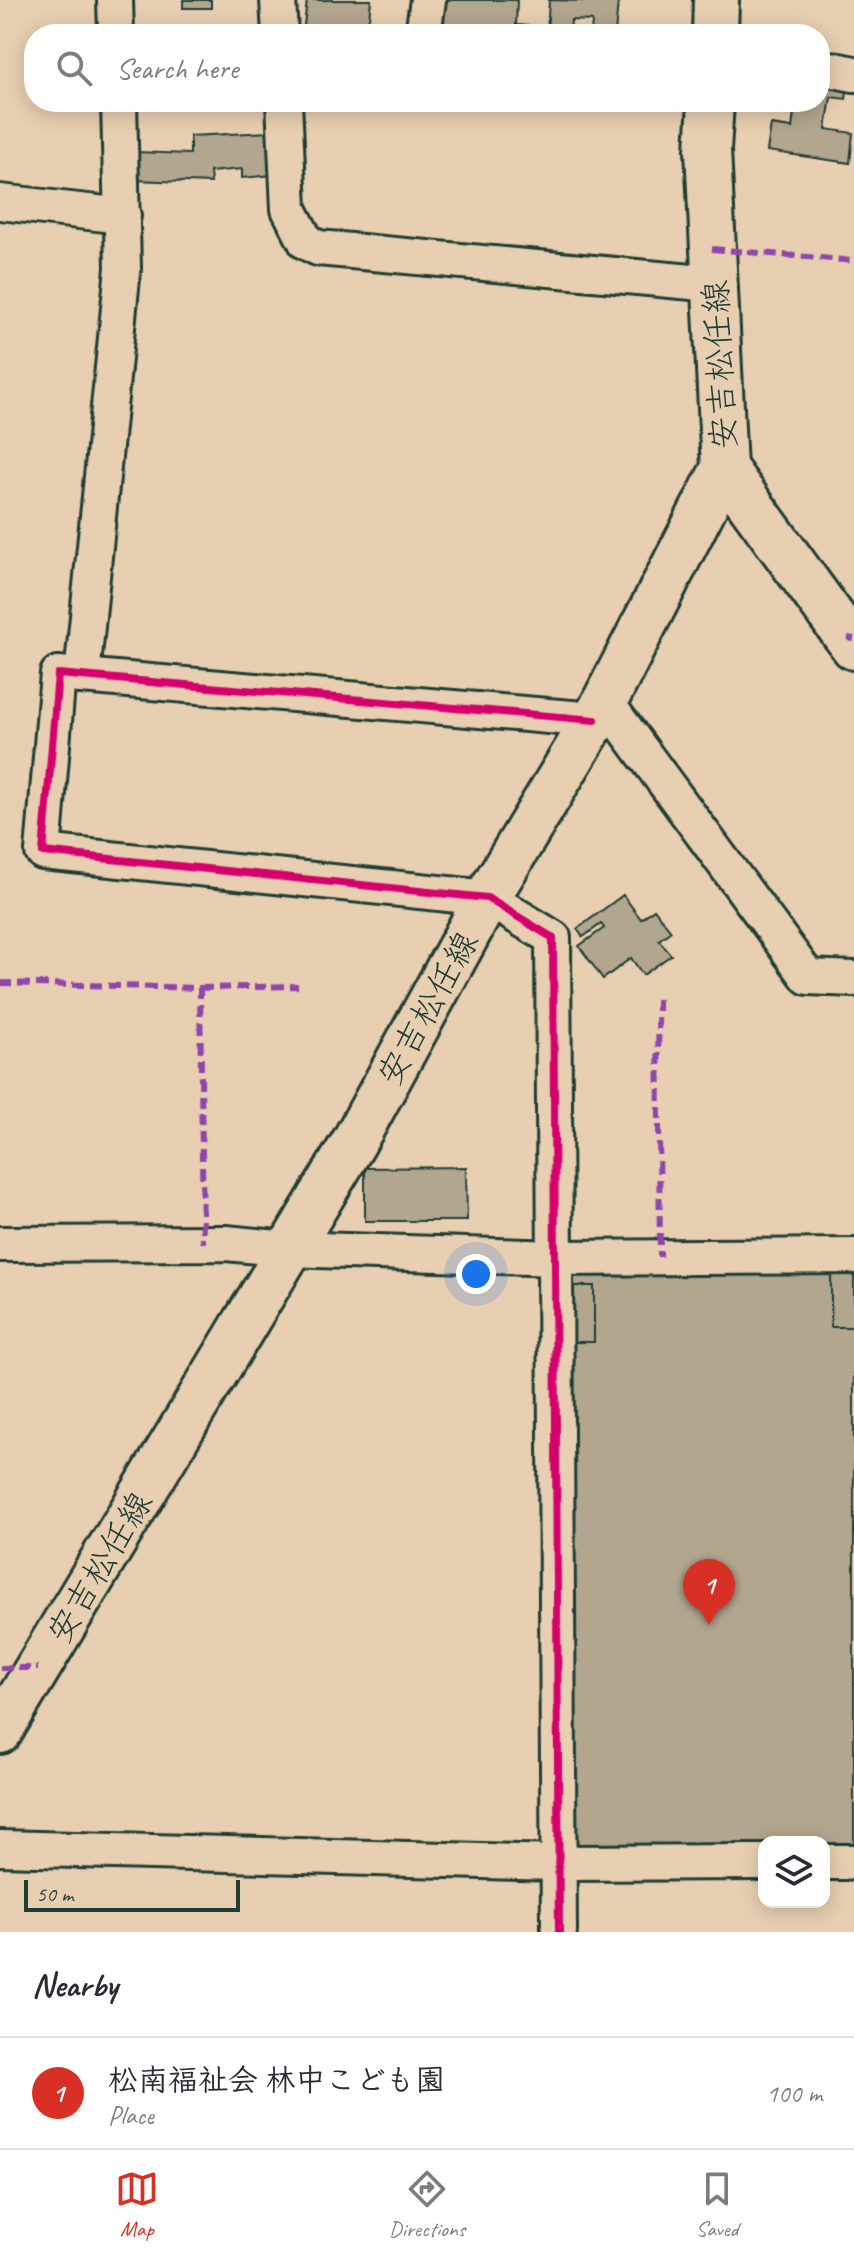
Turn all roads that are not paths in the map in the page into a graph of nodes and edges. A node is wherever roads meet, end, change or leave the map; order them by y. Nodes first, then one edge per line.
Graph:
1 (115, 0) edge
2 (278, 0) edge
3 (428, 0) edge
4 (716, 0) edge
5 (116, 24) edge
6 (279, 24) edge
7 (424, 24) edge
8 (715, 24) edge
9 (830, 69) edge
10 (854, 74) edge
11 (119, 112) edge
12 (284, 112) edge
13 (710, 112) edge
14 (0, 202) edge
15 (123, 216) junction
16 (714, 284) junction
17 (724, 468) junction
18 (854, 647) edge
19 (82, 676) junction
20 (600, 711) junction
21 (487, 898) junction
22 (854, 979) edge
23 (0, 1244) edge
24 (288, 1249) junction
25 (854, 1256) edge
26 (556, 1258) junction
27 (0, 1731) edge
28 (0, 1848) edge
29 (758, 1862) edge
30 (830, 1862) edge
31 (854, 1862) edge
32 (559, 1863) junction
33 (559, 1932) edge

1 - 5 street
2 - 6 street
3 - 7 street
4 - 8 main road
9 - 10 street
11 - 15 street
12 - 16 street
13 - 16 main road, 安吉松任線
14 - 15 street
15 - 19 street
16 - 17 main road, 安吉松任線
17 - 18 main road
17 - 20 main road, 安吉松任線
19 - 20 street
19 - 21 street
20 - 21 main road, 安吉松任線
20 - 22 street
21 - 24 main road, 安吉松任線
21 - 26 street
23 - 24 street
24 - 26 street
24 - 27 main road, 安吉松任線
25 - 26 street
26 - 32 street
28 - 32 street
29 - 32 street
30 - 31 street
32 - 33 street

